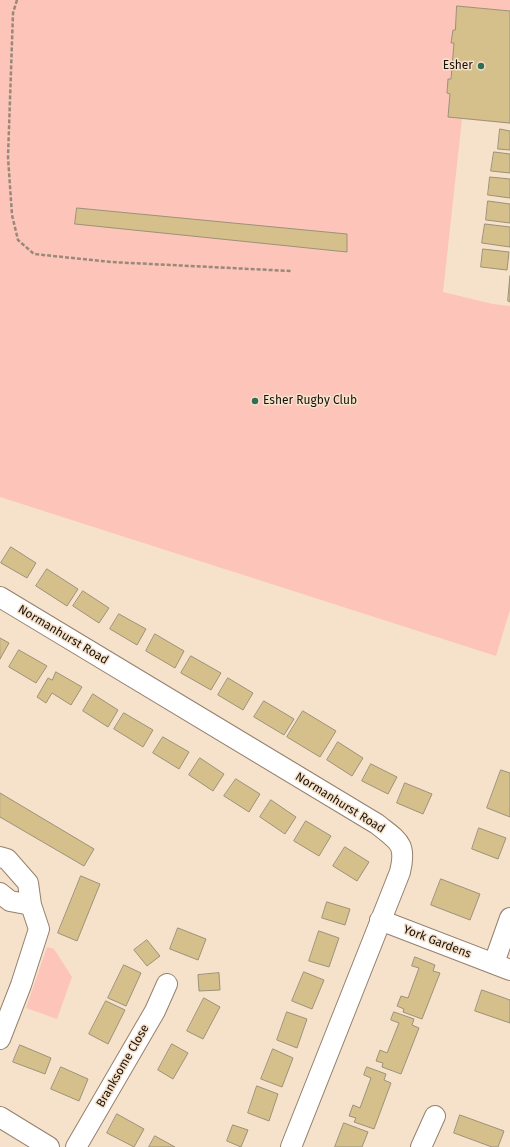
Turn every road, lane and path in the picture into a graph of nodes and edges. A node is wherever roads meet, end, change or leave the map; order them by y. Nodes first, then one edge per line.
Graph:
1 (17, 0) edge
2 (291, 271) dead end
3 (0, 597) edge
4 (0, 857) edge
5 (0, 893) edge
6 (32, 905) junction
7 (510, 918) edge
8 (380, 920) junction
9 (502, 967) edge
10 (167, 984) dead end
11 (0, 1039) edge
12 (434, 1116) dead end
13 (0, 1117) edge
14 (49, 1147) edge
15 (76, 1147) edge
16 (291, 1147) edge
17 (421, 1147) edge

1 - 2 path
3 - 8 street, Normanhurst Road
4 - 6 street
5 - 6 street
6 - 11 street
7 - 9 street, York Gardens
8 - 9 street, York Gardens
8 - 16 street, Normanhurst Road
10 - 15 street, Branksome Close
12 - 17 street
13 - 14 street

